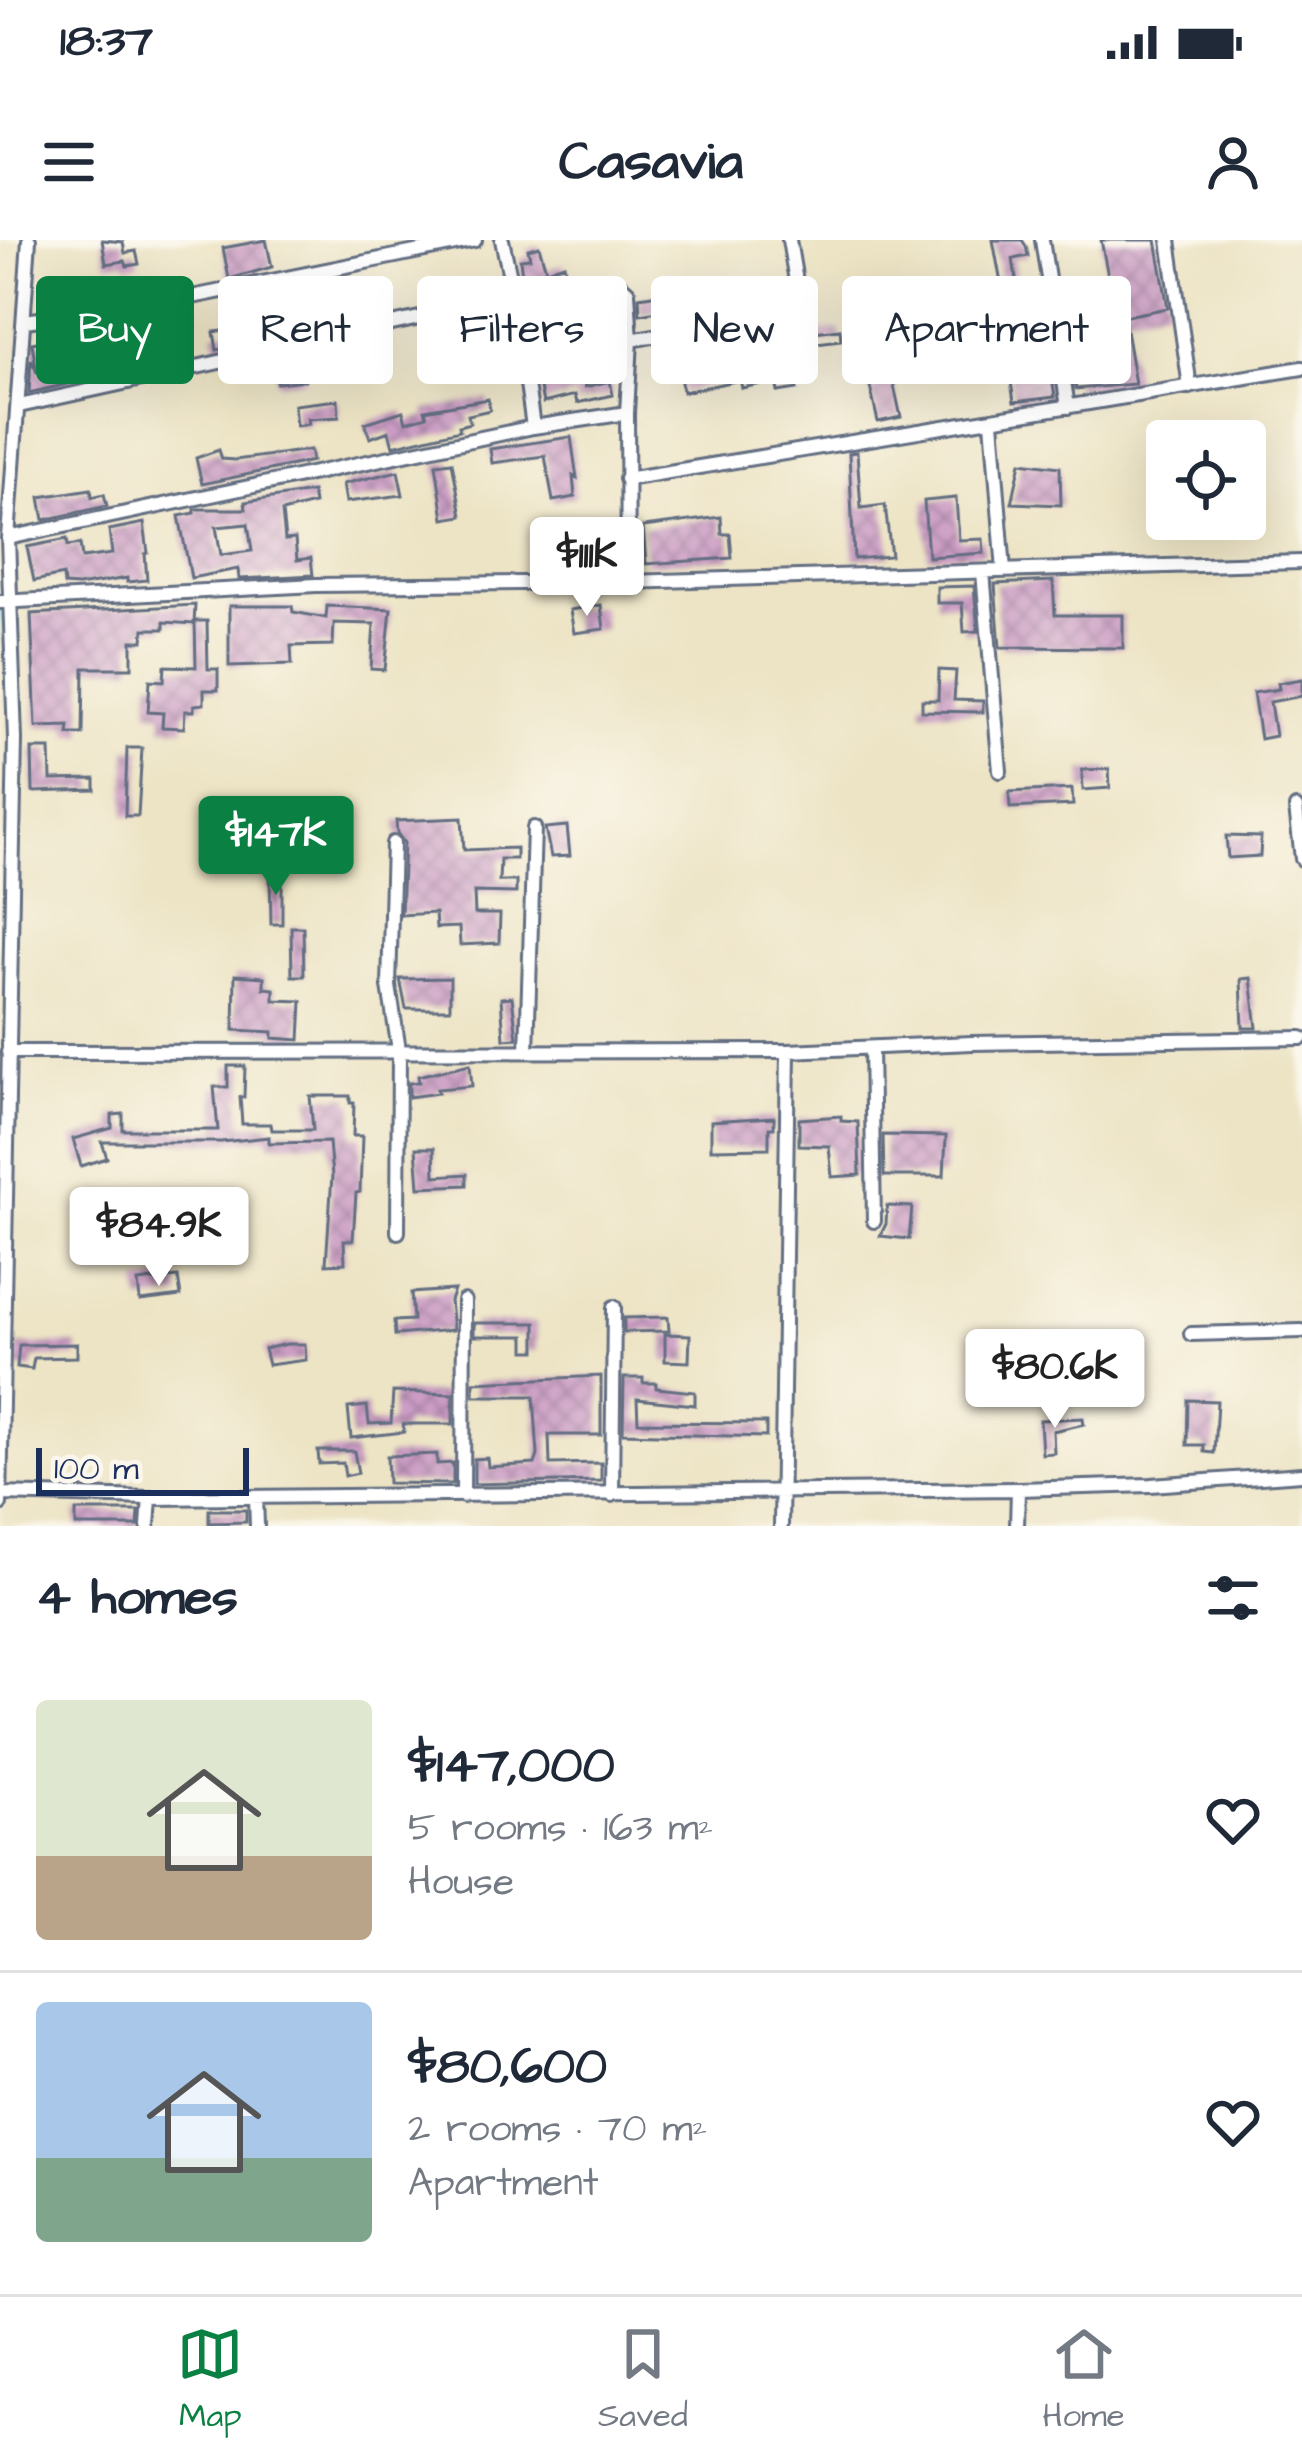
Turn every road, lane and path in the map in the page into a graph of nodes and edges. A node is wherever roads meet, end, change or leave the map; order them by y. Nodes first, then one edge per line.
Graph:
1 (29, 240) edge
2 (475, 240) edge
3 (502, 240) edge
4 (789, 240) edge
5 (1042, 240) edge
6 (1169, 240) edge
7 (510, 276) edge
8 (627, 291) edge
9 (25, 321) junction
10 (417, 321) edge
11 (631, 340) junction
12 (1302, 368) edge
13 (527, 384) edge
14 (1190, 387) junction
15 (19, 406) junction
16 (1068, 407) junction
17 (627, 413) junction
18 (992, 421) junction
19 (533, 427) junction
20 (626, 479) junction
21 (8, 538) junction
22 (1302, 562) edge
23 (1004, 571) junction
24 (983, 572) junction
25 (628, 582) junction
26 (5, 601) edge
27 (1000, 771) dead end
28 (1296, 808) dead end
29 (533, 828) dead end
30 (393, 843) dead end
31 (1302, 859) edge
32 (1302, 1038) edge
33 (871, 1048) junction
34 (400, 1050) junction
35 (527, 1051) junction
36 (8, 1052) junction
37 (788, 1052) junction
38 (874, 1221) dead end
39 (398, 1232) dead end
40 (464, 1301) dead end
41 (614, 1307) dead end
42 (1302, 1331) edge
43 (1191, 1334) dead end
44 (1302, 1474) edge
45 (1018, 1489) junction
46 (782, 1491) junction
47 (1, 1494) edge
48 (612, 1495) junction
49 (463, 1496) junction
50 (256, 1497) junction
51 (150, 1498) junction
52 (0, 1504) edge
53 (148, 1526) edge
54 (256, 1526) edge
55 (781, 1526) edge
56 (1017, 1526) edge

1 - 9 street
2 - 9 street
3 - 7 street
4 - 11 street
5 - 16 street
6 - 14 street
8 - 11 street
9 - 15 street
10 - 15 street
11 - 17 street
12 - 14 street
13 - 19 street
14 - 16 street
15 - 21 street
16 - 18 street
17 - 19 street
17 - 20 street
18 - 20 street
18 - 23 street
19 - 21 street
20 - 25 street
21 - 26 street
22 - 23 street
23 - 24 street
24 - 25 street
24 - 27 street
25 - 26 street
26 - 36 street
28 - 31 street
29 - 35 street
30 - 34 street
32 - 33 street
33 - 37 street
33 - 38 street
34 - 35 street
34 - 36 street
34 - 39 street
35 - 37 street
36 - 47 street
37 - 46 street
40 - 49 street
41 - 48 street
42 - 43 street
44 - 45 street
45 - 46 street
45 - 56 street
46 - 48 street
46 - 55 street
47 - 51 street
47 - 52 street
48 - 49 street
49 - 50 street
50 - 51 street
50 - 54 street
51 - 53 street

